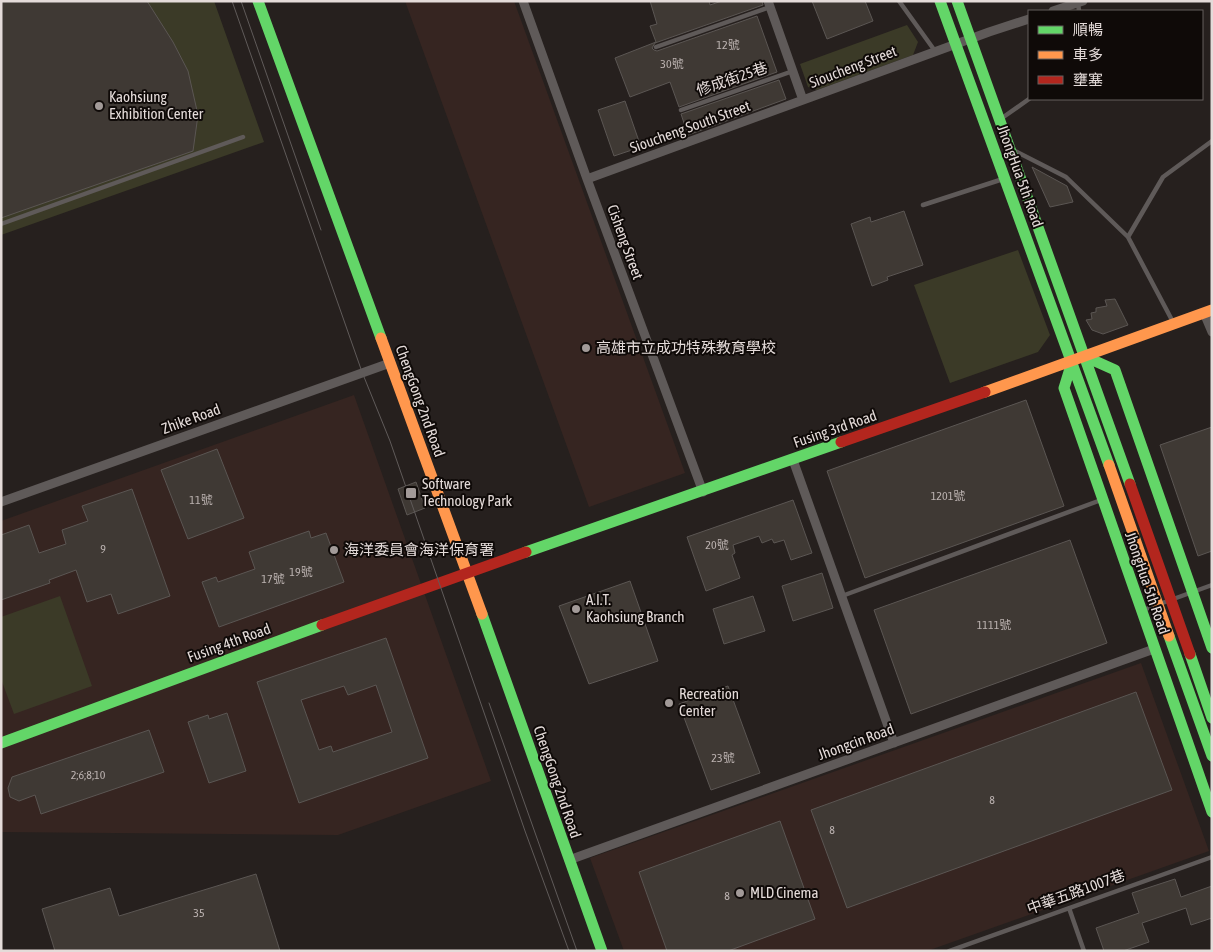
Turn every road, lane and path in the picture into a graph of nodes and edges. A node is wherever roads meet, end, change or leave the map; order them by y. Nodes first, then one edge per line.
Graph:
1 (523, 1) edge
2 (899, 1) edge
3 (940, 1) edge
4 (957, 1) edge
5 (261, 2) edge
6 (769, 4) edge
7 (1080, 5) edge
8 (1058, 10) edge
9 (1028, 19) edge
10 (970, 38) junction
11 (956, 44) junction
12 (656, 47) dead end
13 (935, 51) junction
14 (793, 71) junction
15 (1028, 99) edge
16 (803, 100) junction
17 (680, 110) dead end
18 (999, 120) junction
19 (243, 137) dead end
20 (1212, 141) edge
21 (1010, 148) junction
22 (1005, 178) junction
23 (587, 180) junction
24 (923, 205) dead end
25 (1, 224) edge
26 (1128, 237) junction
27 (1208, 311) edge
28 (1174, 324) junction
29 (1212, 332) edge
30 (1086, 357) junction
31 (1072, 362) junction
32 (390, 363) junction
33 (793, 460) junction
34 (703, 492) junction
35 (1102, 500) junction
36 (1, 502) edge
37 (468, 574) junction
38 (1212, 585) edge
39 (1192, 592) junction
40 (842, 596) junction
41 (1171, 600) junction
42 (1158, 604) junction
43 (1140, 611) junction
44 (1212, 648) edge
45 (1154, 649) junction
46 (1212, 718) edge
47 (1, 743) edge
48 (894, 743) junction
49 (1212, 756) edge
50 (1212, 812) edge
51 (1212, 857) edge
52 (569, 860) junction
53 (1069, 908) junction
54 (602, 951) edge
55 (950, 951) edge
56 (1084, 951) edge

1 - 23 street, Cisheng Street
2 - 13 lane
3 - 11 street, JhongHua 5th Road
4 - 10 street, JhongHua 5th Road
5 - 32 street, ChengGong 2nd Road
6 - 12 lane
6 - 14 street, Sioucheng Street
7 - 8 street
9 - 10 street, Sioucheng Street
10 - 11 street, Sioucheng Street
10 - 18 street, JhongHua 5th Road
11 - 13 street, Sioucheng Street
11 - 22 street, JhongHua 5th Road
13 - 16 street, Sioucheng Street
14 - 16 street, Sioucheng Street
14 - 17 lane, 修成街25巷
15 - 18 lane
16 - 23 street, Sioucheng South Street
18 - 21 street, JhongHua 5th Road
19 - 25 lane
20 - 26 lane
21 - 26 lane
21 - 30 street, JhongHua 5th Road
22 - 24 lane
22 - 31 street, JhongHua 5th Road
23 - 34 street, Cisheng Street
26 - 28 lane
27 - 28 street, Fusing 3rd Road
27 - 29 street
28 - 30 street, Fusing 3rd Road
30 - 31 street, Fusing 3rd Road
30 - 39 street
30 - 41 street, JhongHua 5th Road
31 - 33 street, Fusing 3rd Road
31 - 35 street, JhongHua 5th Road
31 - 42 street, JhongHua 5th Road
32 - 36 street, Zhike Road
32 - 37 street, ChengGong 2nd Road
33 - 34 street, Fusing 3rd Road
33 - 40 street
34 - 37 street, Fusing 3rd Road
35 - 40 lane
35 - 43 street, JhongHua 5th Road
37 - 47 street, Fusing 4th Road
37 - 52 street, ChengGong 2nd Road
38 - 39 lane
39 - 41 lane
39 - 44 street
40 - 48 street
41 - 42 lane
41 - 46 street, JhongHua 5th Road
42 - 43 lane
42 - 49 street, JhongHua 5th Road
43 - 45 street, JhongHua 5th Road
45 - 48 street, Jhongcin Road
45 - 50 street, JhongHua 5th Road
48 - 52 street, Jhongcin Road
51 - 53 lane, 中華五路1007巷
52 - 54 street, ChengGong 2nd Road
53 - 55 lane, 中華五路1007巷
53 - 56 lane

